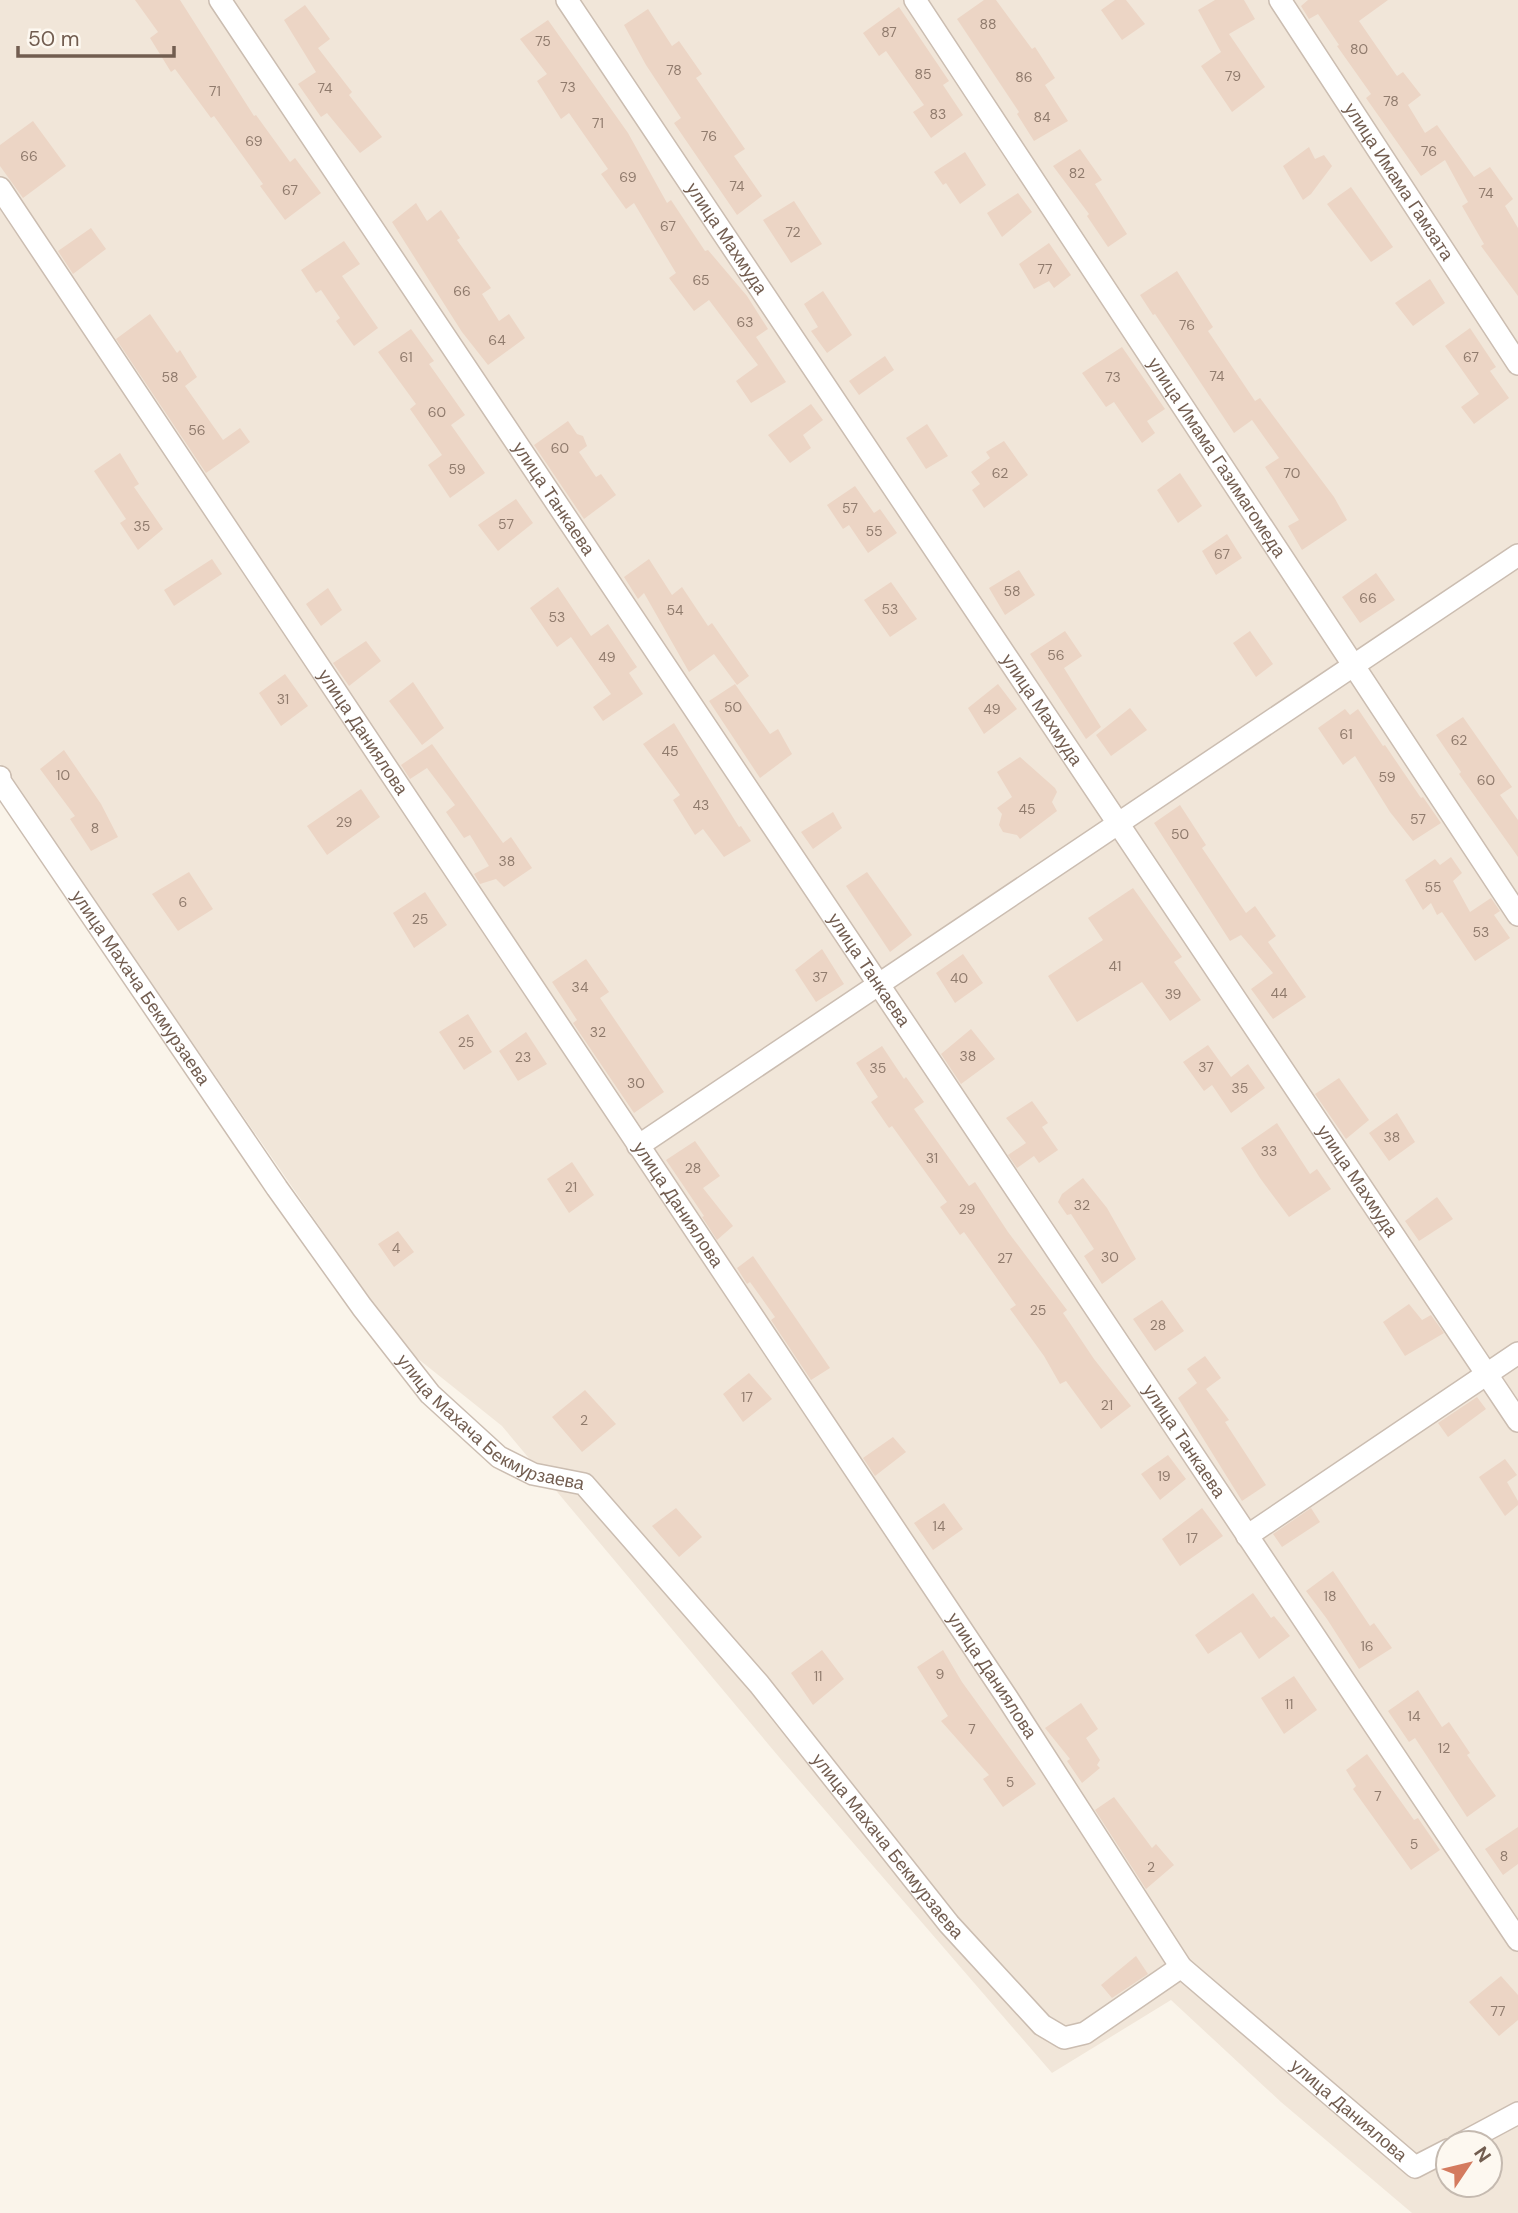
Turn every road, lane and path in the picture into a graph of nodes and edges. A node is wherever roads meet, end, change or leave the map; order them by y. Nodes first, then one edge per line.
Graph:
1 (220, 0) edge
2 (567, 0) edge
3 (915, 0) edge
4 (1280, 0) edge
5 (0, 188) edge
6 (1518, 363) edge
7 (1518, 555) edge
8 (1353, 666) junction
9 (0, 777) edge
10 (1117, 824) junction
11 (1518, 915) edge
12 (877, 985) junction
13 (638, 1146) junction
14 (1518, 1353) edge
15 (1486, 1374) junction
16 (1518, 1421) edge
17 (1247, 1536) junction
18 (1518, 1940) edge
19 (1181, 1967) junction
20 (1518, 2113) edge
21 (1488, 2129) edge
22 (1434, 2157) edge

1 - 12 street, улица Танкаева
2 - 10 street, улица Махмуда
3 - 8 street, улица Имама Газимагомеда
4 - 6 street, улица Имама Гамзата
5 - 13 street, улица Даниялова
7 - 8 street
8 - 10 street
8 - 11 street, улица Имама Газимагомеда
9 - 19 street, улица Махача Бекмурзаева
10 - 12 street
10 - 15 street, улица Махмуда
12 - 13 street
12 - 17 street, улица Танкаева
13 - 19 street, улица Даниялова
14 - 15 street
15 - 16 street, улица Махмуда
15 - 17 street
17 - 18 street, улица Танкаева
19 - 22 street, улица Даниялова
20 - 21 street

